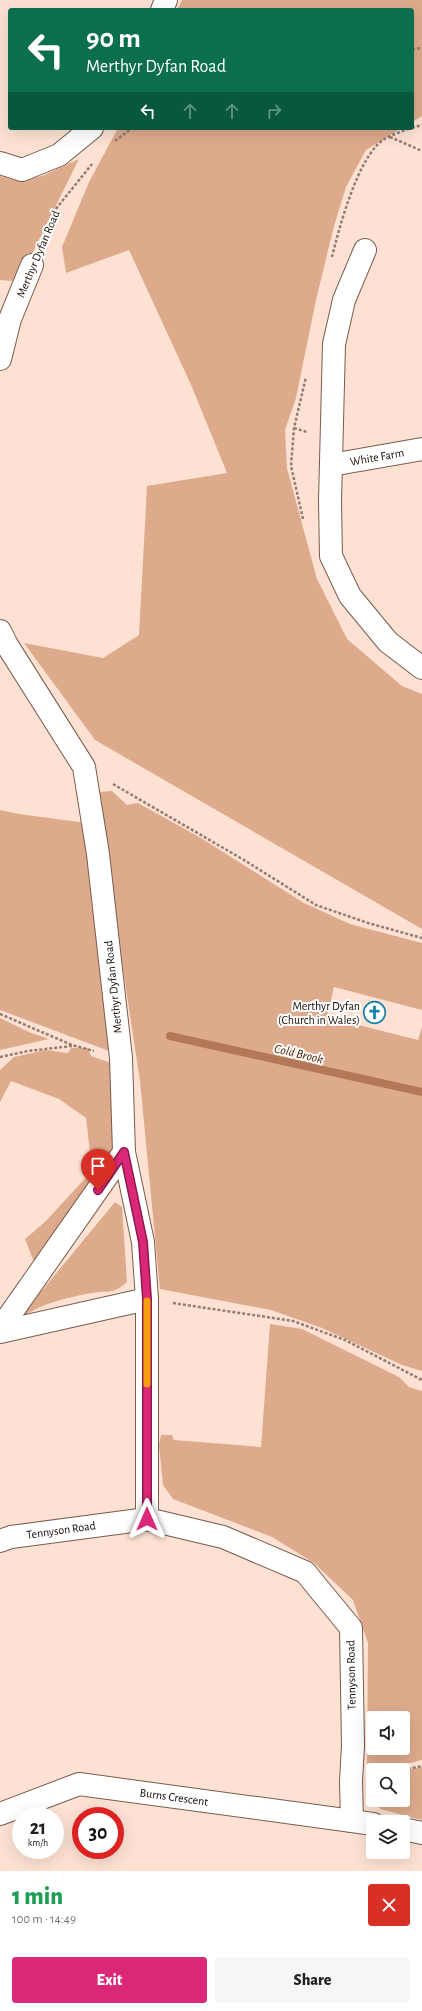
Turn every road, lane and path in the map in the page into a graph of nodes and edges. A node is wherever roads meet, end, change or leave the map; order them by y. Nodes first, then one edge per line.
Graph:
1 (90, 130) edge
2 (129, 130) edge
3 (390, 137) dead end
4 (108, 146) dead end
5 (422, 151) edge
6 (93, 162) dead end
7 (0, 163) edge
8 (365, 250) dead end
9 (32, 265) joint
10 (0, 359) edge
11 (422, 449) edge
12 (331, 465) junction
13 (0, 631) edge
14 (422, 668) edge
15 (84, 767) junction
16 (422, 938) edge
17 (0, 1014) edge
18 (72, 1046) junction
19 (0, 1057) edge
20 (121, 1058) junction
21 (124, 1152) junction
22 (147, 1299) junction
23 (0, 1329) edge
24 (0, 1332) edge
25 (422, 1380) edge
26 (147, 1519) junction
27 (0, 1541) edge
28 (422, 1766) edge
29 (410, 1769) edge
30 (0, 1814) edge
31 (352, 1821) junction
32 (366, 1823) edge
33 (410, 1830) edge
34 (422, 1833) edge

1 - 7 street
2 - 4 path
3 - 5 path
6 - 9 path, Merthyr Dyfan Road
8 - 12 street
9 - 10 street, Merthyr Dyfan Road
11 - 12 street, White Farm
12 - 14 street
13 - 15 street, Merthyr Dyfan Road
15 - 16 path
15 - 20 street, Merthyr Dyfan Road
17 - 18 path
18 - 19 path
18 - 20 path
20 - 21 street, Merthyr Dyfan Road
21 - 22 street
21 - 23 street
22 - 24 street
22 - 25 path
22 - 26 street
26 - 27 street, Tennyson Road
26 - 31 street, Tennyson Road
28 - 29 path
30 - 31 street, Burns Crescent
31 - 32 street
33 - 34 street

